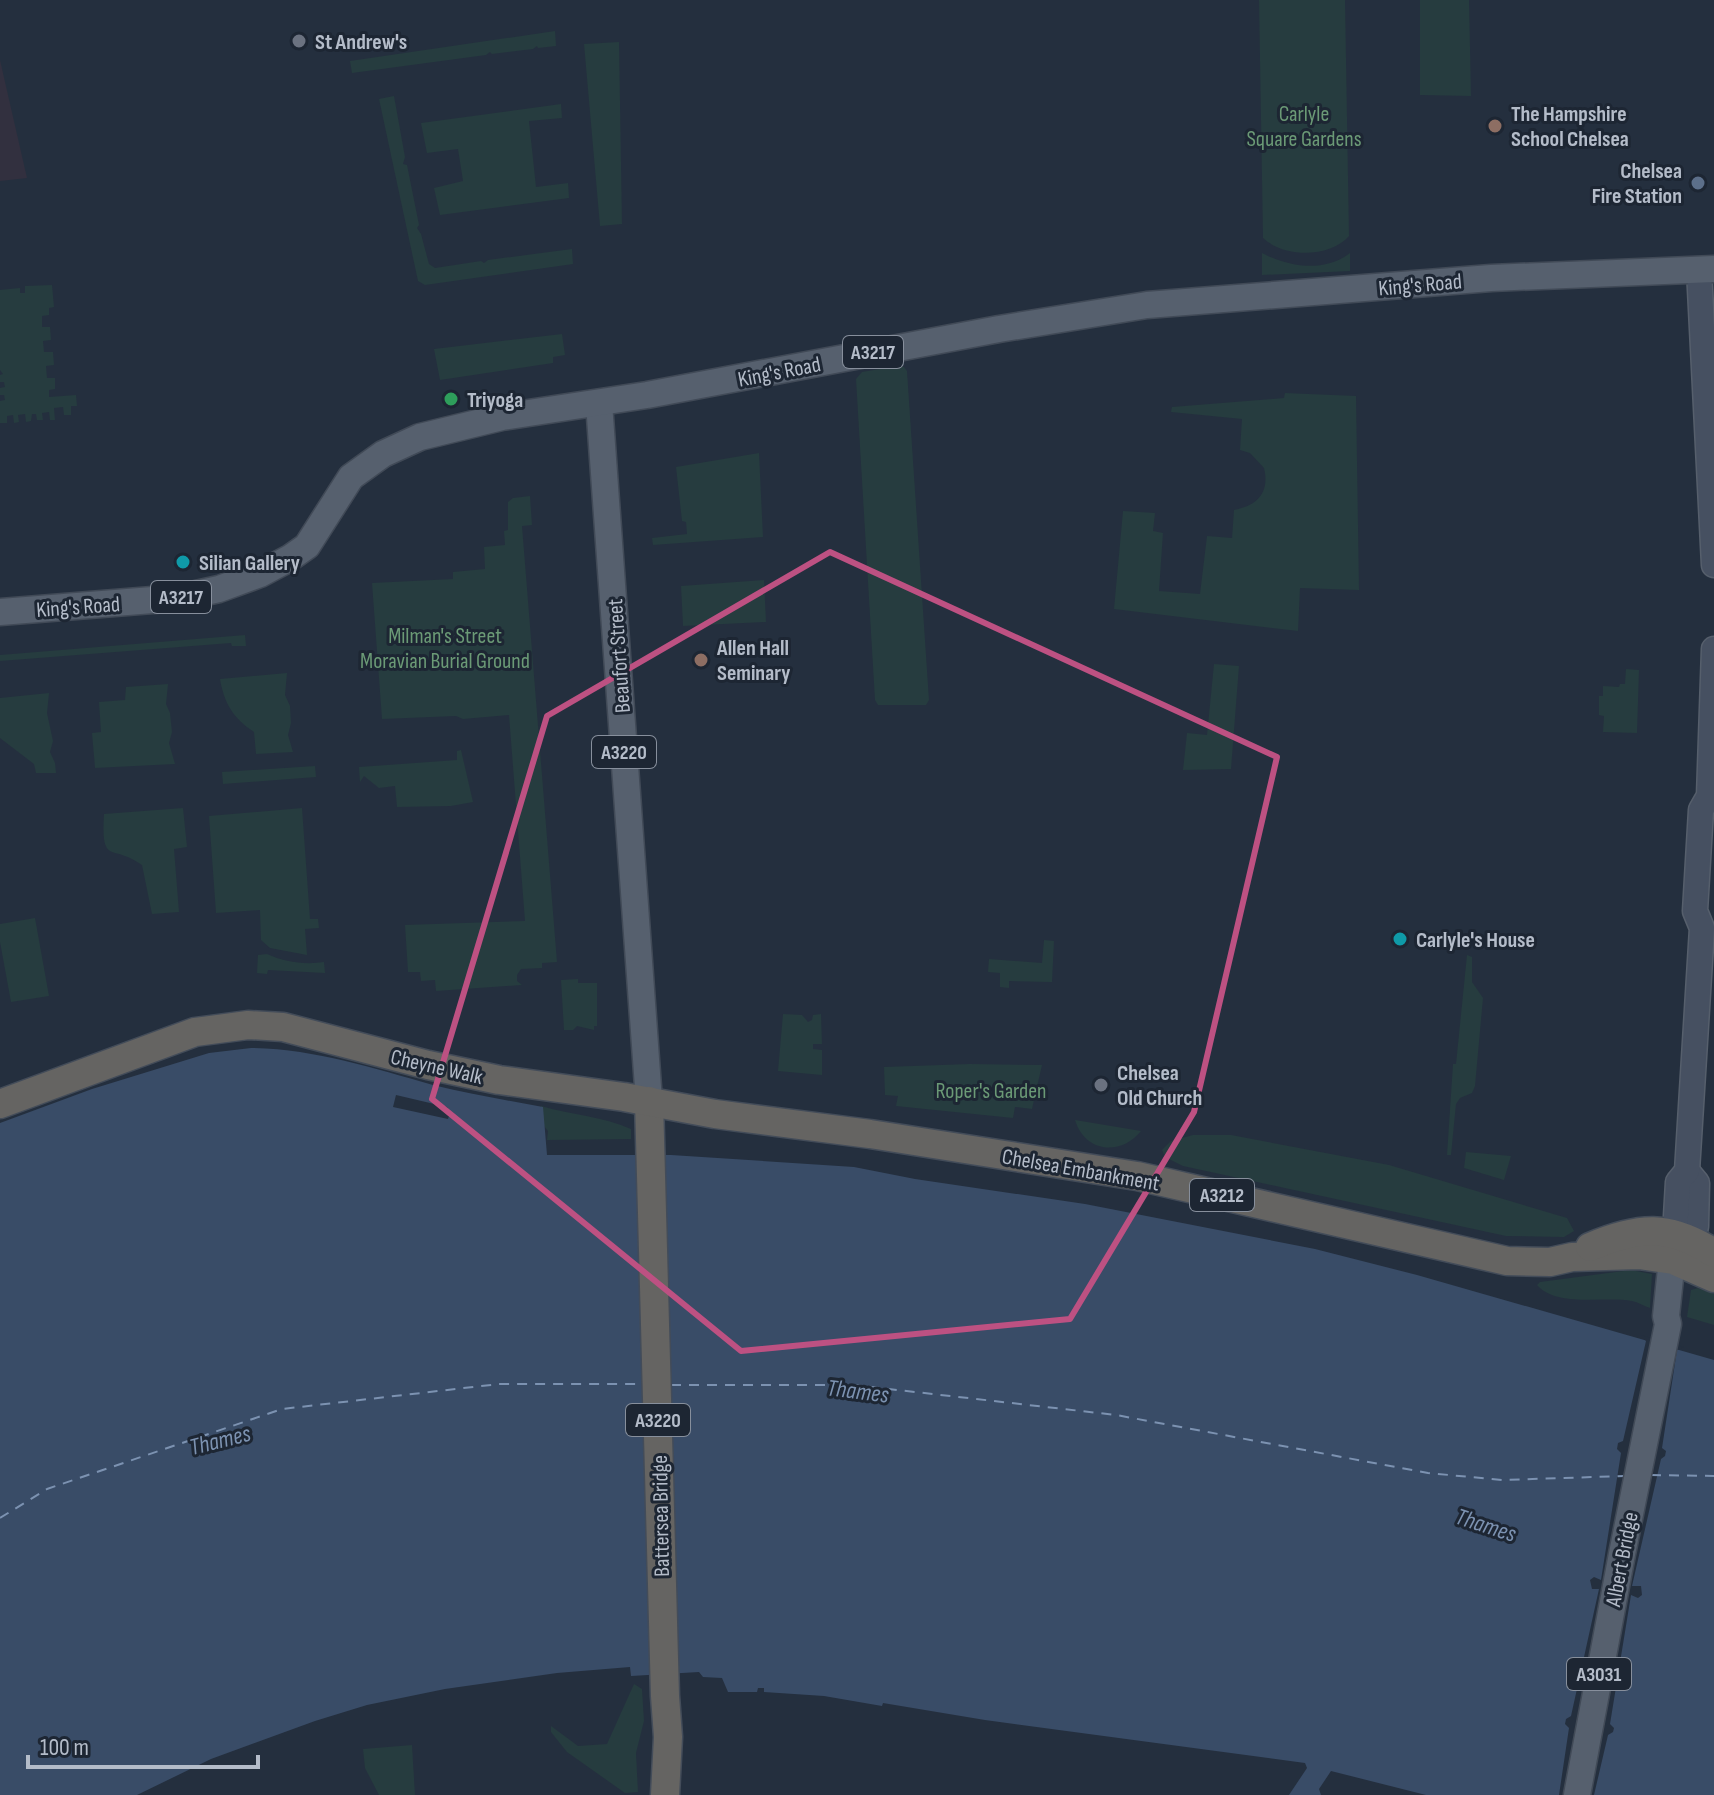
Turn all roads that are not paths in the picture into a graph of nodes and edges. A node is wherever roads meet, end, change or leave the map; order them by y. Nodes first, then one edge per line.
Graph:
1 (1706, 270) edge
2 (599, 403) junction
3 (1714, 565) edge
4 (0, 612) edge
5 (1714, 649) edge
6 (1712, 800) edge
7 (1714, 867) edge
8 (1702, 928) junction
9 (8, 1101) edge
10 (649, 1101) junction
11 (870, 1134) joint
12 (1688, 1251) edge
13 (1714, 1278) edge
14 (665, 1791) edge
15 (1577, 1795) edge

1 - 2 main road, King's Road / A3217
1 - 3 main road
2 - 4 main road, King's Road / A3217
2 - 10 main road, Beaufort Street / A3220
5 - 6 main road
6 - 8 main road
7 - 8 main road
8 - 12 main road
9 - 10 highway, Cheyne Walk
10 - 11 highway, Cheyne Walk / A3212
10 - 14 highway, Battersea Bridge / A3220
11 - 12 highway, Chelsea Embankment / A3212
12 - 13 highway, Chelsea Embankment / A3212
12 - 15 main road, Albert Bridge / A3031

